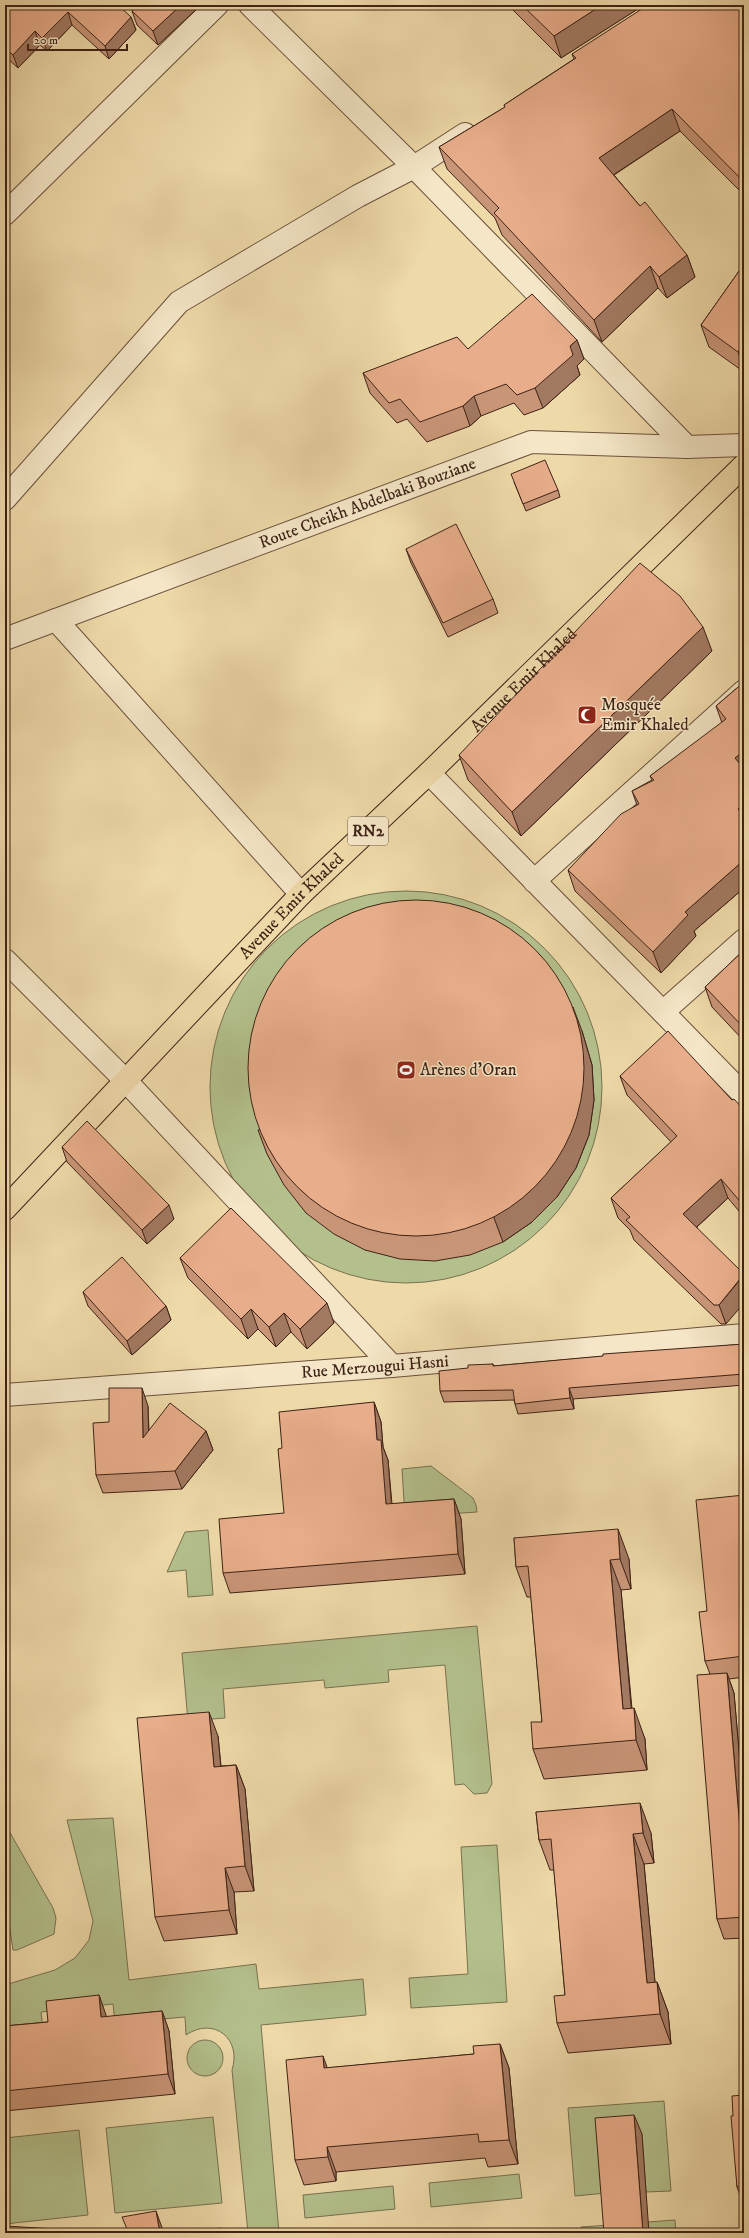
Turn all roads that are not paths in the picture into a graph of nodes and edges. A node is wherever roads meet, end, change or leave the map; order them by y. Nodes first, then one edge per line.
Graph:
1 (217, 5) edge
2 (250, 5) edge
3 (480, 124) edge
4 (414, 167) junction
5 (5, 214) edge
6 (744, 445) edge
7 (687, 447) junction
8 (744, 465) edge
9 (5, 499) edge
10 (56, 620) junction
11 (5, 640) edge
12 (744, 691) edge
13 (429, 773) junction
14 (534, 881) junction
15 (301, 894) junction
16 (744, 940) edge
17 (5, 960) edge
18 (664, 1011) junction
19 (126, 1081) junction
20 (744, 1095) edge
21 (5, 1209) edge
22 (744, 1335) edge
23 (392, 1366) junction
24 (5, 1395) edge

1 - 5 street
2 - 4 street
3 - 4 street
4 - 7 street
4 - 9 street
6 - 7 street, Route Cheikh Abdelbaki Bouziane
7 - 10 street, Route Cheikh Abdelbaki Bouziane
8 - 13 main road, Avenue Emir Khaled / RN2
10 - 11 street, Route Cheikh Abdelbaki Bouziane
10 - 15 street
12 - 14 street
13 - 14 street
13 - 15 main road, Avenue Emir Khaled / RN2
14 - 18 street
15 - 19 main road, Avenue Emir Khaled / RN2
16 - 18 street
17 - 19 street
18 - 20 street
19 - 21 main road, Avenue Emir Khaled / RN2
19 - 23 street
22 - 23 street, Rue Merzougui Hasni
23 - 24 street, Rue Merzougui Hasni

